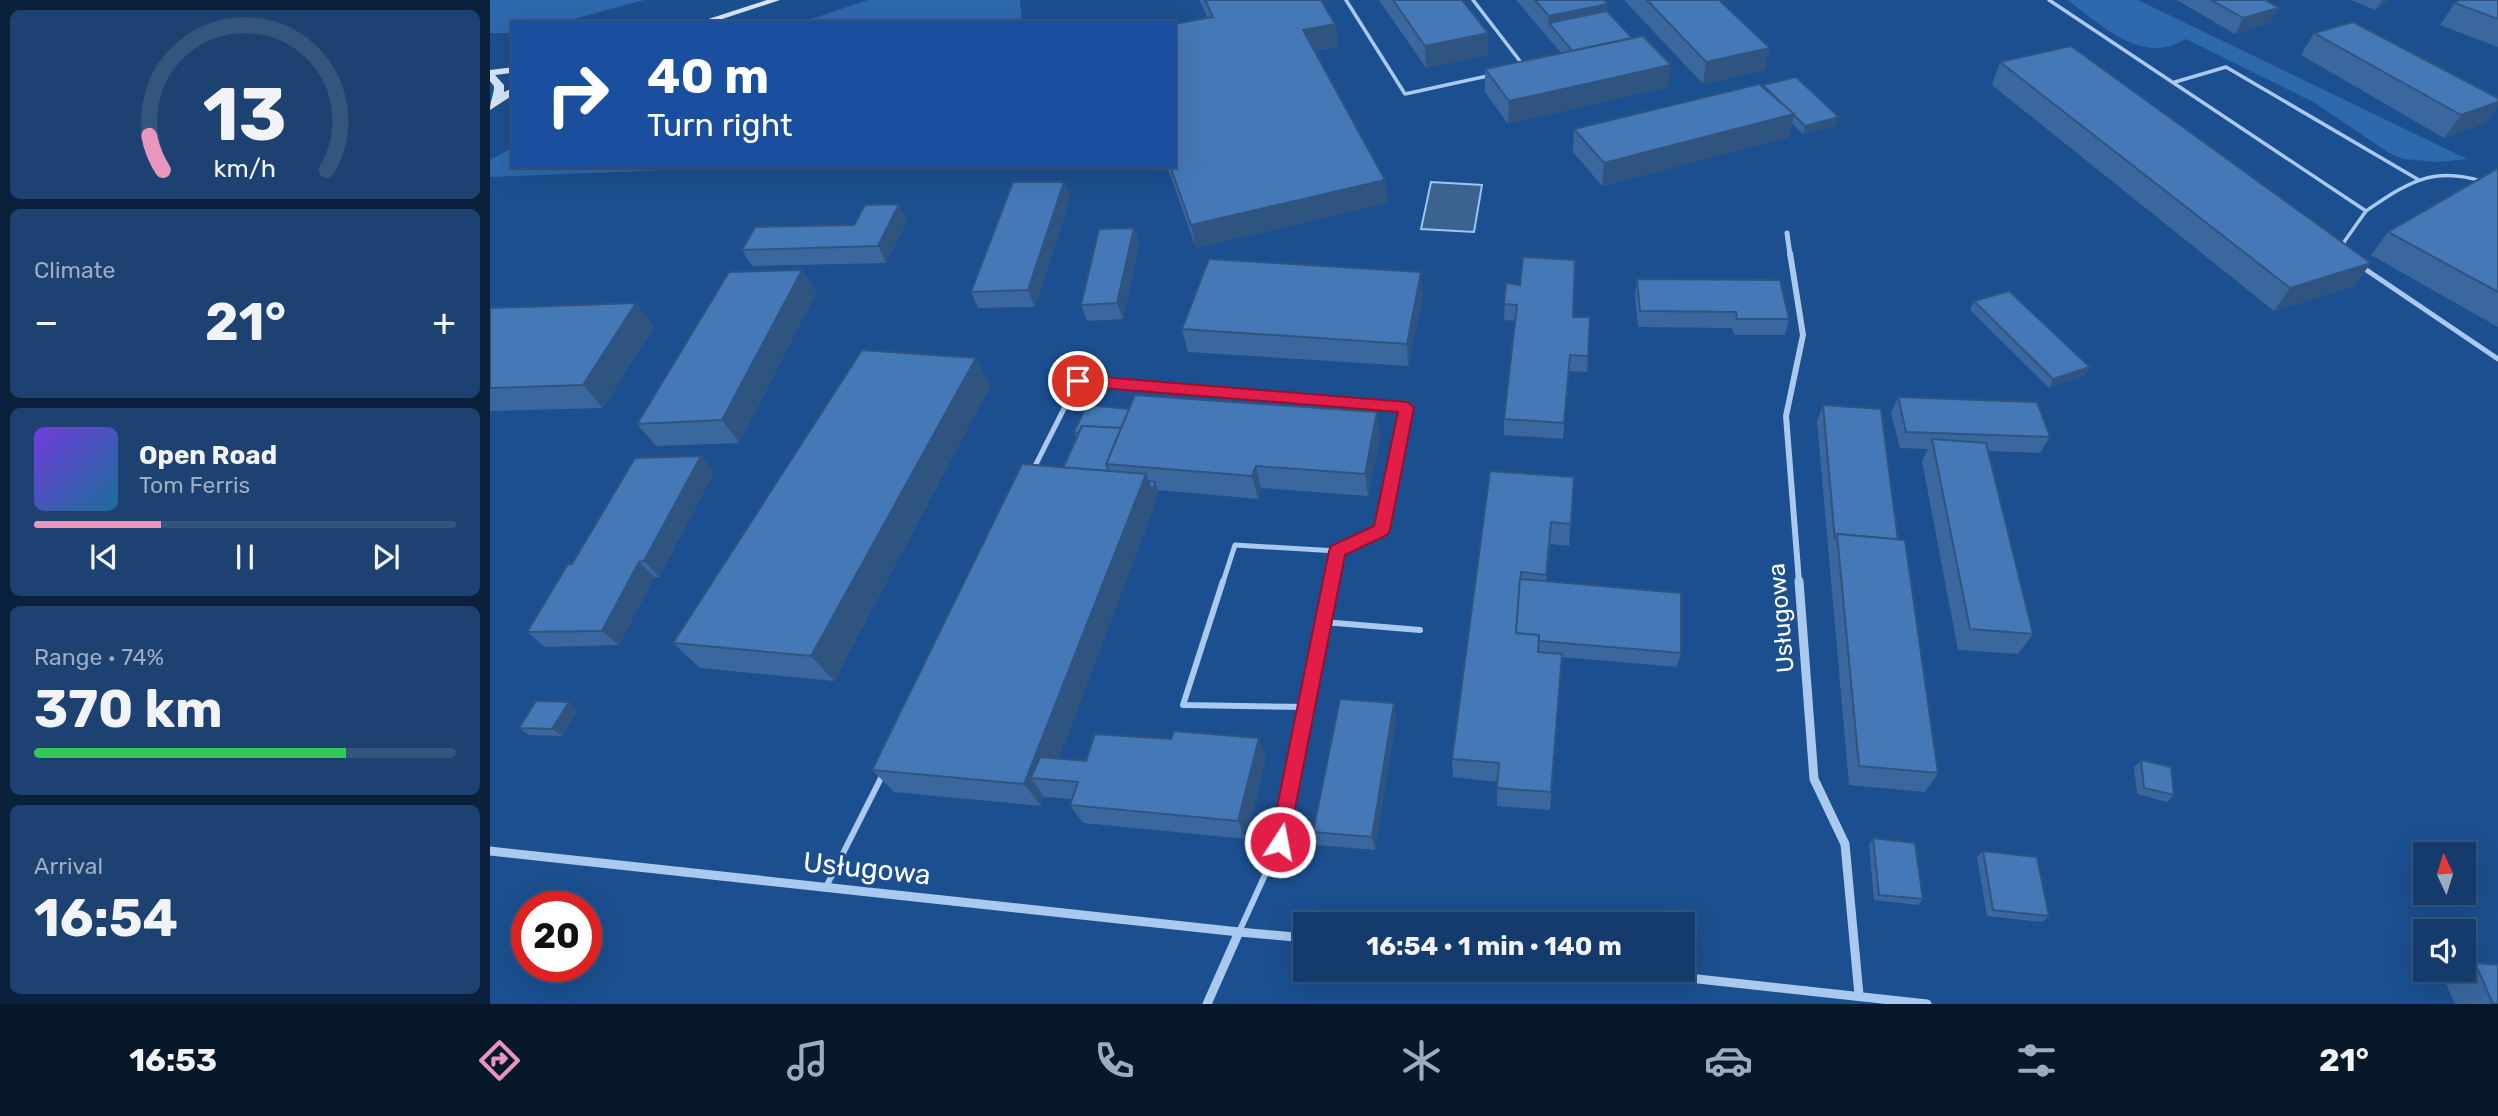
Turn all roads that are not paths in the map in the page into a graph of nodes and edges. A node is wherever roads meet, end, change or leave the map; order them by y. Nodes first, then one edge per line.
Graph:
1 (776, 0) edge
2 (1346, 0) edge
3 (1473, 0) edge
4 (2049, 0) edge
5 (708, 21) edge
6 (511, 70) edge
7 (1512, 70) edge
8 (1499, 73) edge
9 (490, 74) edge
10 (2175, 82) junction
11 (511, 92) edge
12 (492, 104) edge
13 (2419, 180) junction
14 (2487, 184) edge
15 (2366, 211) junction
16 (1787, 233) dead end
17 (2346, 254) edge
18 (2359, 265) edge
19 (2498, 359) edge
20 (1028, 480) edge
21 (1337, 551) junction
22 (1323, 622) junction
23 (1420, 630) dead end
24 (1306, 707) junction
25 (886, 766) edge
26 (490, 851) edge
27 (826, 887) junction
28 (1240, 932) junction
29 (1293, 937) edge
30 (1695, 978) edge
31 (1859, 995) junction
32 (1207, 1004) edge
33 (1927, 1004) edge

1 - 5 main road
2 - 8 lane
3 - 7 lane
4 - 10 lane
6 - 9 main road
9 - 12 main road
10 - 13 lane
10 - 15 lane
11 - 12 main road
13 - 14 lane
13 - 15 lane
15 - 17 lane
16 - 31 street, Usługowa
18 - 19 lane
20 - 21 lane
21 - 22 lane
21 - 24 lane
22 - 23 lane
22 - 24 lane
24 - 28 lane
25 - 27 lane
26 - 27 street, Usługowa
27 - 28 street, Usługowa
28 - 29 street, Usługowa
28 - 32 street
30 - 31 street
31 - 33 street

